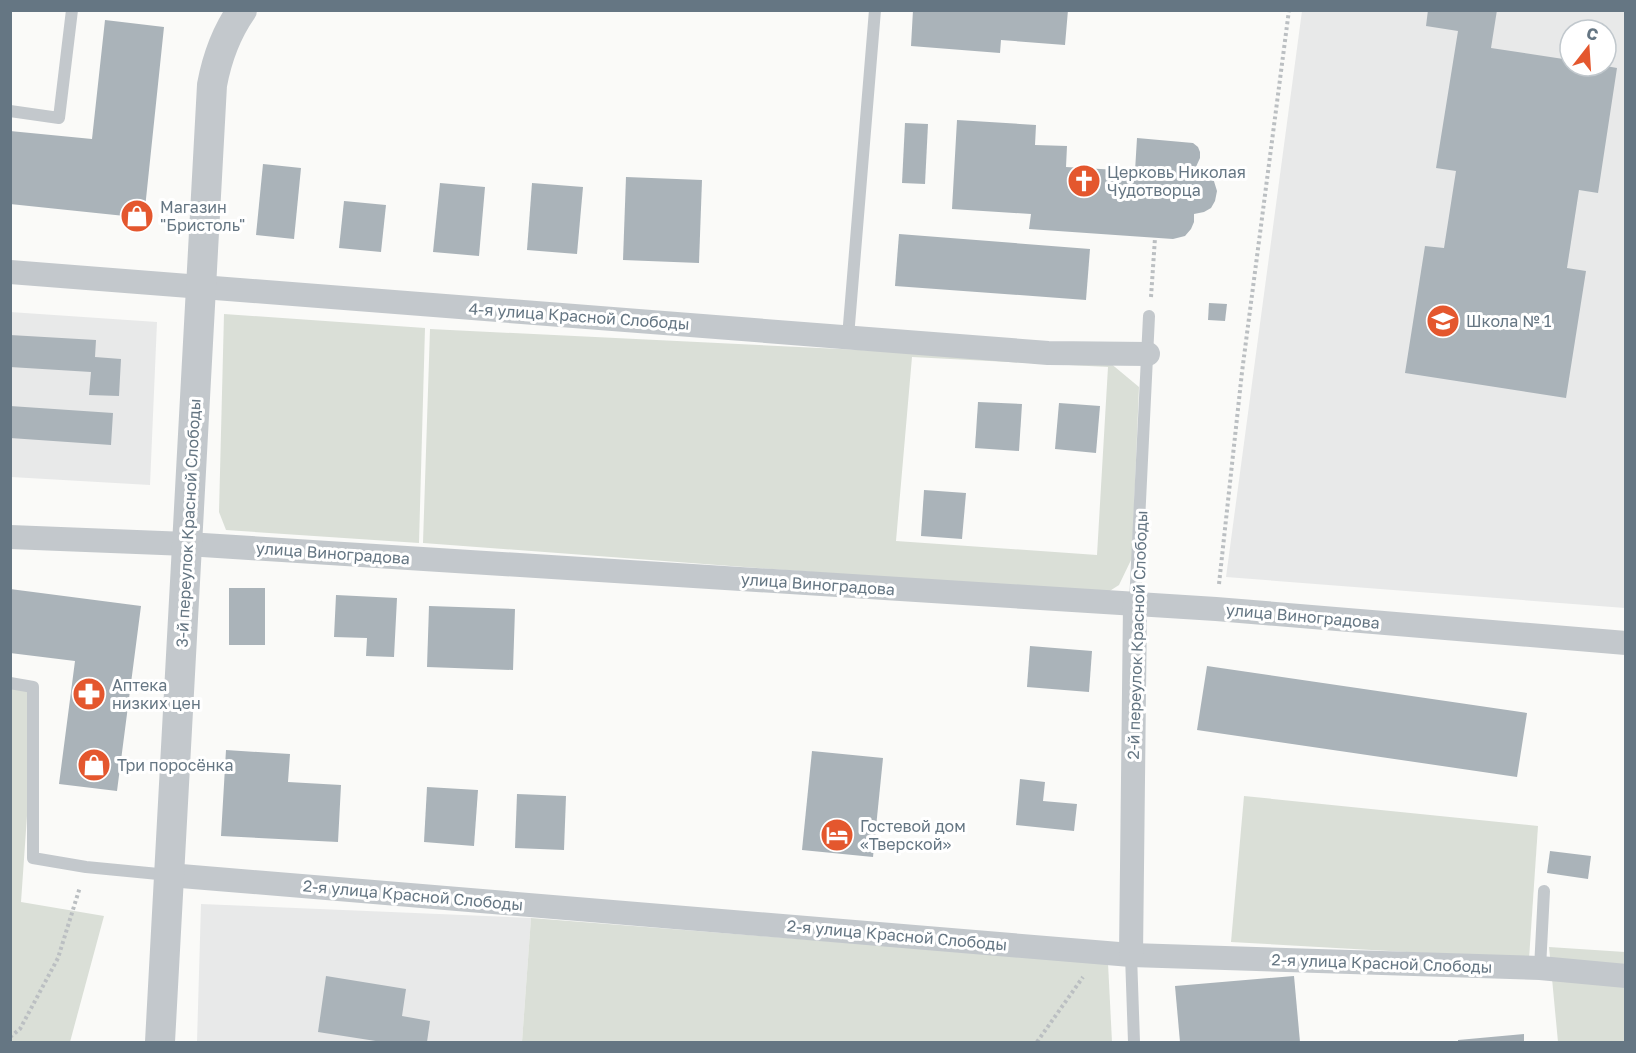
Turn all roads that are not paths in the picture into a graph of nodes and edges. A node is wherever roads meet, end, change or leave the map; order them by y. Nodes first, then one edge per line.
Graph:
1 (72, 10) edge
2 (242, 10) edge
3 (874, 10) edge
4 (10, 111) edge
5 (10, 272) edge
6 (201, 287) junction
7 (1149, 316) road end
8 (848, 337) junction
9 (1148, 354) junction
10 (10, 537) edge
11 (187, 544) junction
12 (1136, 604) junction
13 (1626, 644) edge
14 (10, 683) edge
15 (169, 875) junction
16 (1544, 891) dead end
17 (1131, 955) junction
18 (1540, 968) junction
19 (1626, 976) edge
20 (160, 1042) edge
21 (1134, 1042) edge

1 - 4 lane
2 - 6 street, 3-й переулок Красной Слободы
3 - 8 lane
5 - 6 street, 4-я улица Красной Слободы
6 - 8 street, 4-я улица Красной Слободы
6 - 11 street, 3-й переулок Красной Слободы
7 - 9 lane, 2-й переулок Красной Слободы
8 - 9 street, 4-я улица Красной Слободы
9 - 12 lane, 2-й переулок Красной Слободы
10 - 11 street, улица Виноградова
11 - 12 street, улица Виноградова
11 - 15 street, 3-й переулок Красной Слободы
12 - 13 street, улица Виноградова
12 - 17 street, 2-й переулок Красной Слободы
14 - 15 lane
15 - 17 street, 2-я улица Красной Слободы
15 - 20 street, 3-й переулок Красной Слободы
16 - 18 lane
17 - 18 street, 2-я улица Красной Слободы
17 - 21 lane
18 - 19 street, 2-я улица Красной Слободы

